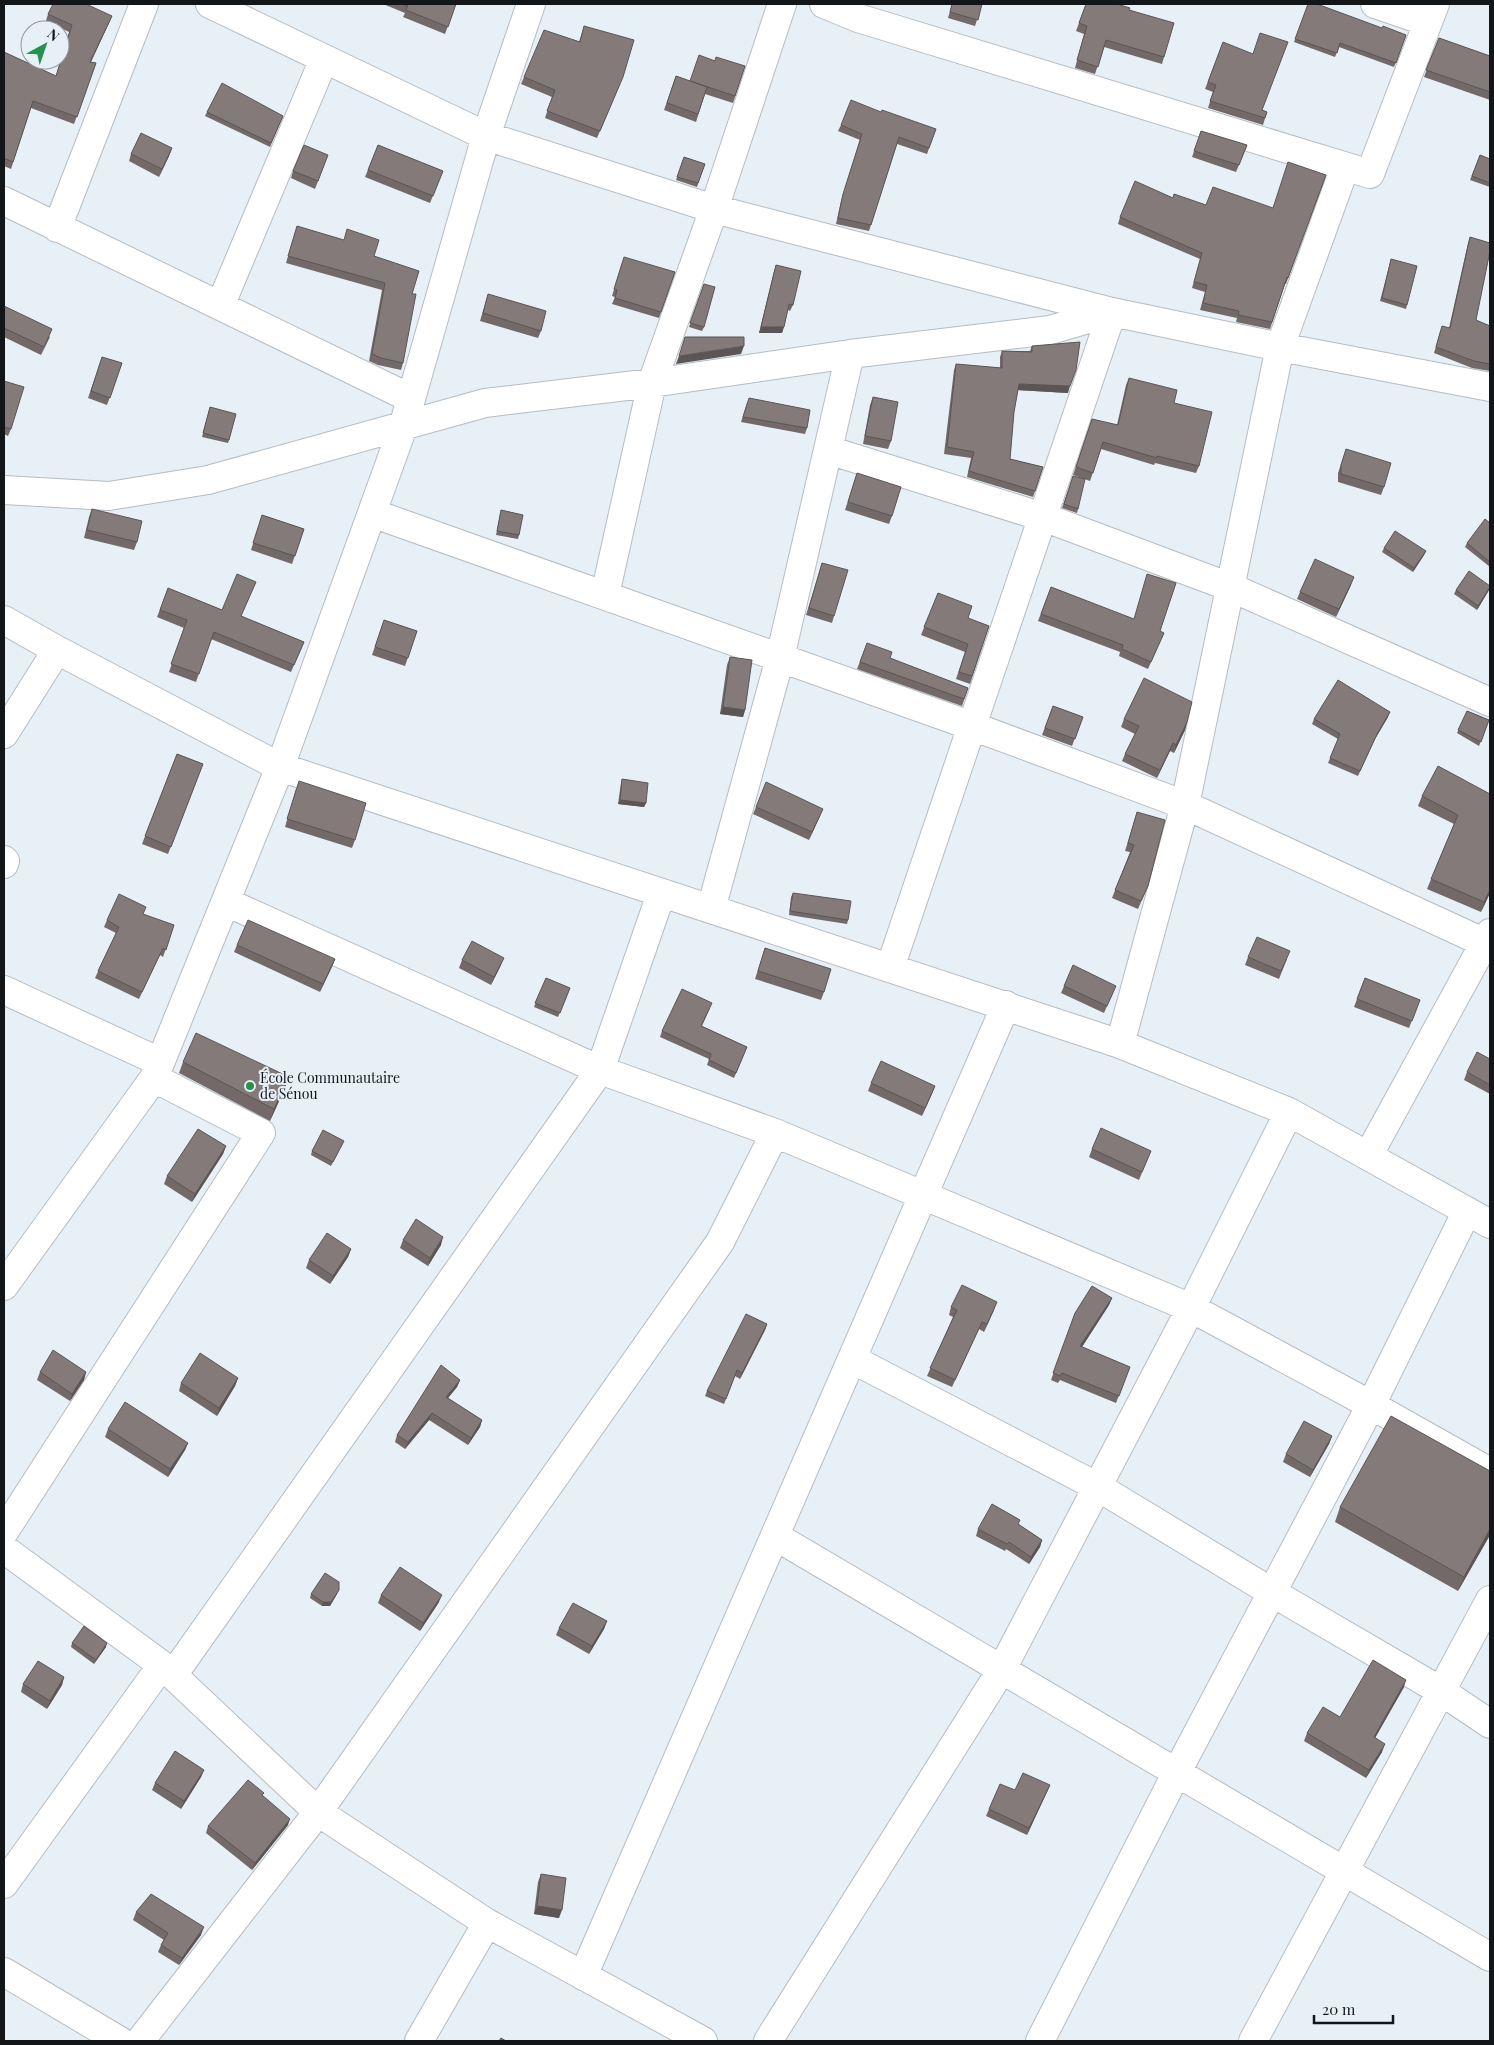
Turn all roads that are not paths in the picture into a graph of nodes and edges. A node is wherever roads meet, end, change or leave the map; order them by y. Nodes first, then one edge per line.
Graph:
1 (144, 4) edge
2 (210, 4) edge
3 (531, 4) edge
4 (782, 4) edge
5 (824, 4) edge
6 (1375, 4) edge
7 (861, 11) edge
8 (1432, 13) edge
9 (324, 59) junction
10 (486, 136) junction
11 (1345, 167) junction
12 (4, 202) edge
13 (714, 209) junction
14 (58, 228) junction
15 (220, 306) junction
16 (1112, 312) junction
17 (1280, 347) junction
18 (850, 354) junction
19 (652, 383) junction
20 (1490, 387) edge
21 (410, 398) junction
22 (403, 427) junction
23 (828, 450) junction
24 (4, 490) edge
25 (372, 513) junction
26 (1043, 517) junction
27 (1230, 587) junction
28 (605, 595) junction
29 (4, 620) edge
30 (57, 650) junction
31 (780, 658) junction
32 (1490, 702) edge
33 (972, 726) junction
34 (4, 734) edge
35 (280, 766) junction
36 (1185, 804) junction
37 (4, 860) edge
38 (4, 864) edge
39 (661, 894) junction
40 (226, 902) junction
41 (711, 909) junction
42 (1485, 951) edge
43 (890, 968) junction
44 (4, 990) edge
45 (1006, 1005) junction
46 (1120, 1044) junction
47 (157, 1070) junction
48 (600, 1070) junction
49 (1289, 1112) junction
50 (775, 1133) junction
51 (1368, 1156) junction
52 (923, 1196) junction
53 (1479, 1217) edge
54 (4, 1286) edge
55 (1191, 1308) junction
56 (852, 1358) junction
57 (1371, 1405) junction
58 (1490, 1472) edge
59 (1098, 1487) junction
60 (4, 1532) edge
61 (775, 1536) junction
62 (4, 1549) edge
63 (1273, 1592) junction
64 (1490, 1600) edge
65 (1002, 1669) junction
66 (168, 1670) junction
67 (1441, 1691) junction
68 (1490, 1724) edge
69 (1177, 1772) junction
70 (318, 1812) junction
71 (1344, 1871) junction
72 (4, 1884) edge
73 (487, 1923) junction
74 (1486, 1947) edge
75 (4, 1972) edge
76 (583, 1976) junction
77 (120, 2041) edge
78 (140, 2041) edge
79 (419, 2041) edge
80 (702, 2041) edge
81 (768, 2041) edge
82 (1040, 2041) edge
83 (1253, 2041) edge

1 - 14 street
2 - 9 street
3 - 10 street
4 - 13 street
5 - 7 street
6 - 8 street
7 - 11 street
8 - 11 street
9 - 10 street
9 - 15 street
10 - 13 street
10 - 21 street
11 - 17 street
12 - 14 street
13 - 16 street
13 - 19 street
14 - 15 street
15 - 21 street
16 - 17 street
16 - 18 street
16 - 26 street
17 - 20 street
17 - 27 street
18 - 19 street
18 - 23 street
19 - 22 street
19 - 28 street
21 - 22 street
22 - 24 street
22 - 25 street
23 - 26 street
23 - 31 street
25 - 28 street
25 - 35 street
26 - 27 street
26 - 33 street
27 - 32 street
27 - 36 street
28 - 31 street
29 - 30 street
30 - 34 street
30 - 35 street
31 - 33 street
31 - 41 street
33 - 36 street
33 - 43 street
35 - 39 street
35 - 40 street
36 - 42 street
36 - 46 street
37 - 38 street
39 - 41 street
39 - 48 street
40 - 47 street
40 - 48 street
41 - 43 street
42 - 51 street
43 - 45 street
44 - 47 street
45 - 46 street
45 - 52 street
46 - 49 street
47 - 54 street
47 - 60 street
48 - 50 street
48 - 66 street
49 - 51 street
49 - 55 street
50 - 52 street
50 - 70 street
51 - 53 street
52 - 55 street
52 - 56 street
53 - 57 street
55 - 57 street
55 - 59 street
56 - 59 street
56 - 61 street
57 - 58 street
57 - 63 street
59 - 63 street
59 - 65 street
61 - 65 street
61 - 76 street
62 - 66 street
63 - 67 street
63 - 69 street
64 - 67 street
65 - 69 street
65 - 81 street
66 - 70 street
66 - 72 street
67 - 68 street
67 - 71 street
69 - 71 street
69 - 82 street
70 - 73 street
70 - 78 street
71 - 74 street
71 - 83 street
73 - 76 street
73 - 79 street
75 - 77 street
76 - 80 street

